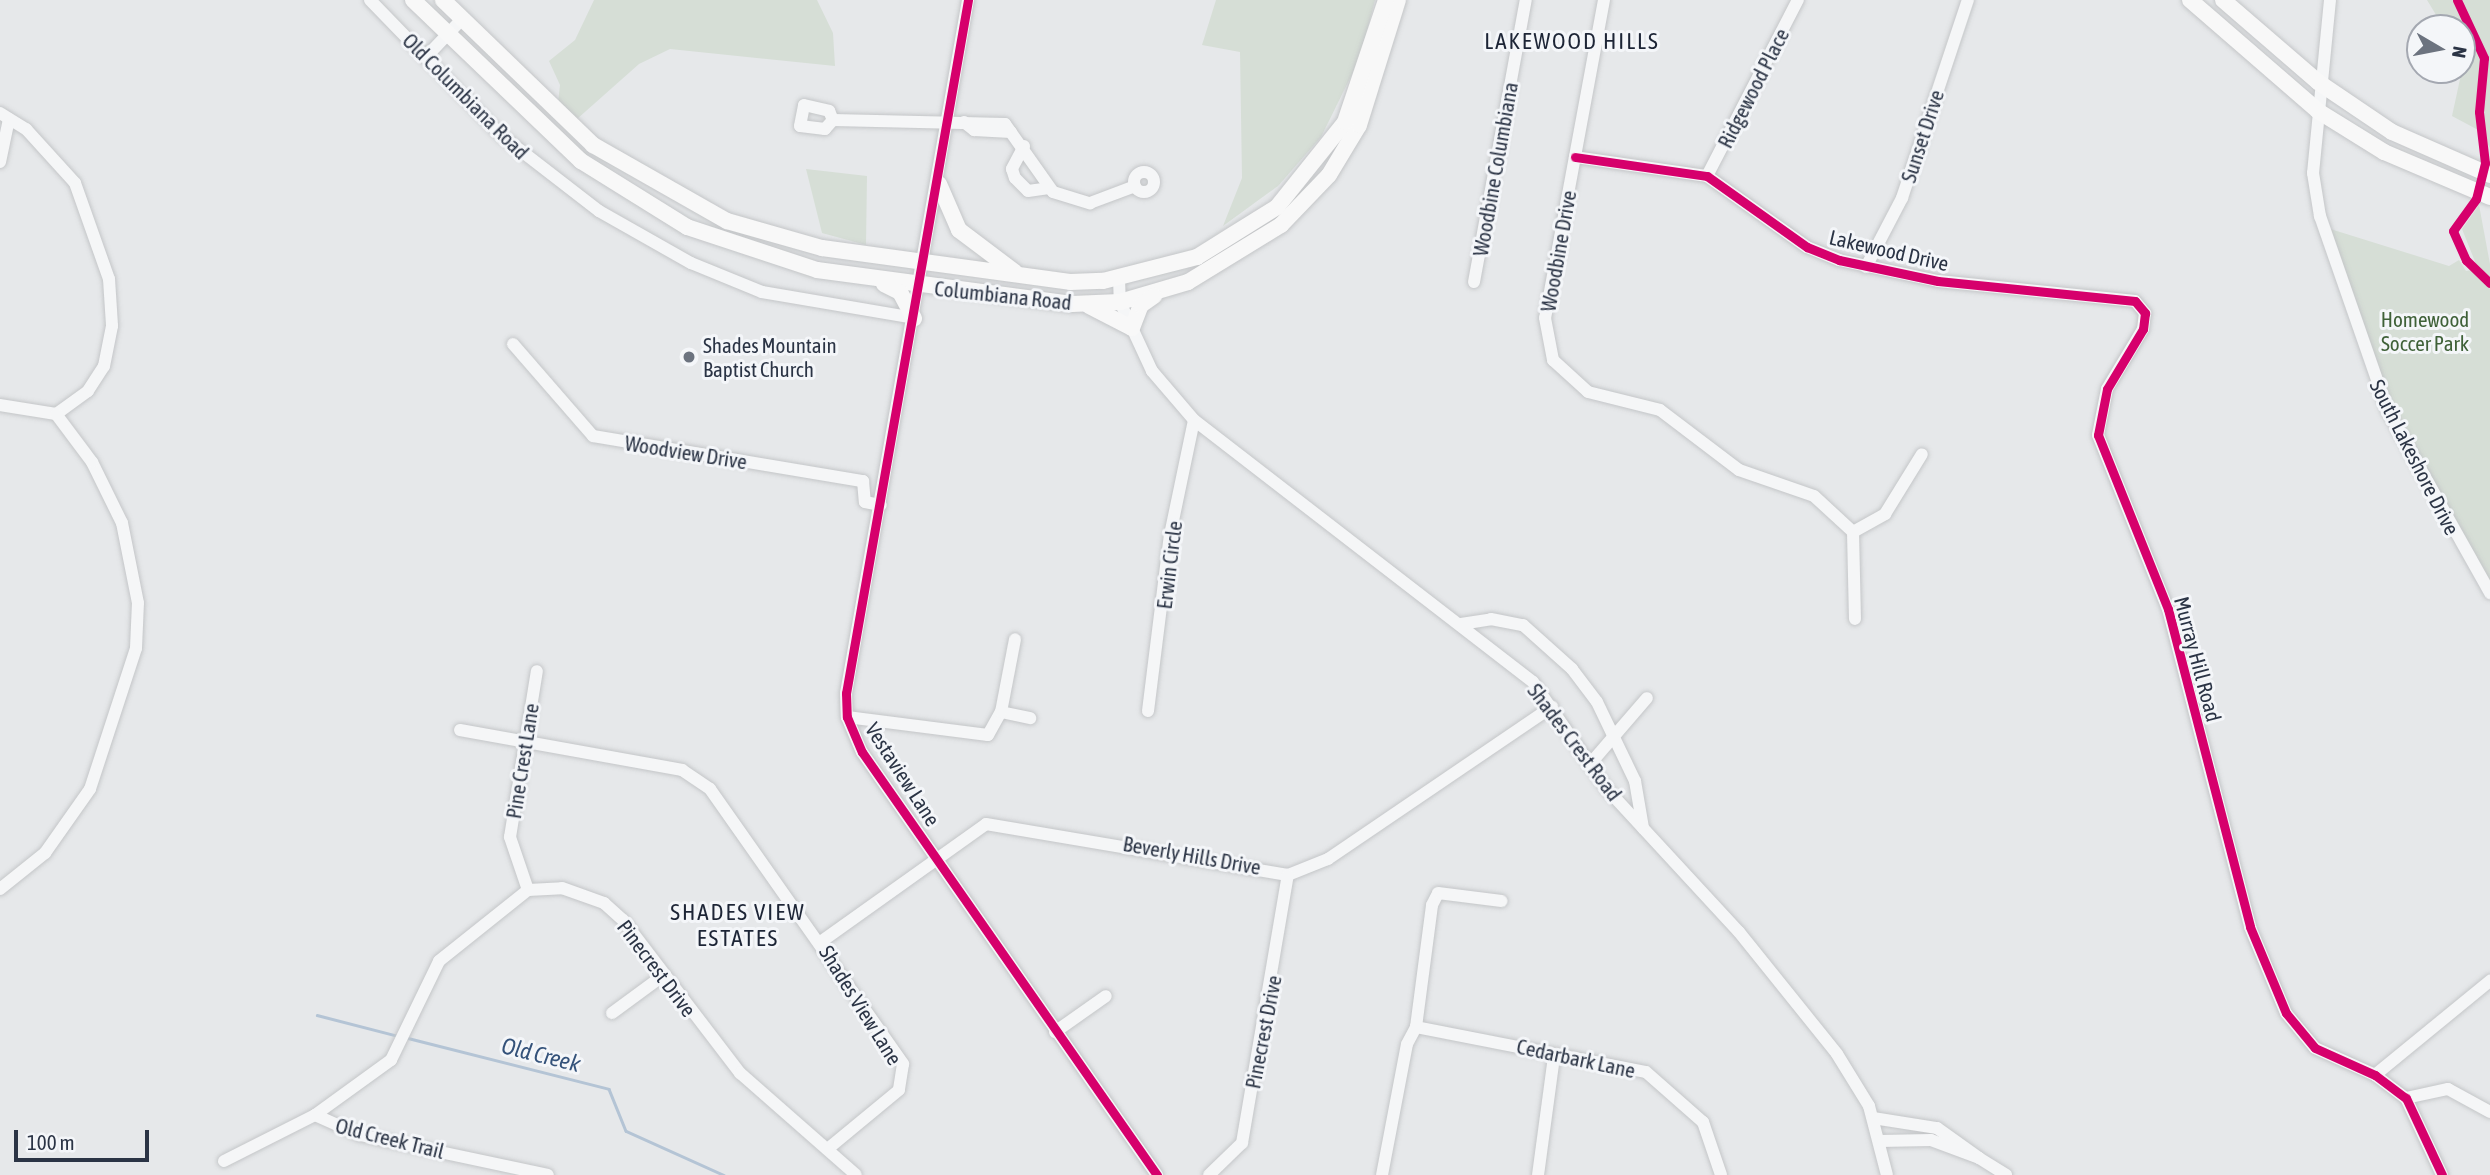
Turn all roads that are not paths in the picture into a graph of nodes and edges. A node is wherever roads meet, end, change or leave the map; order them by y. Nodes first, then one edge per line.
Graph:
1 (370, 0) edge
2 (414, 0) edge
3 (443, 0) edge
4 (968, 0) edge
5 (1386, 0) edge
6 (1398, 0) edge
7 (1527, 0) edge
8 (1604, 0) edge
9 (1798, 0) edge
10 (1968, 0) edge
11 (2190, 0) edge
12 (2223, 0) edge
13 (2330, 0) edge
14 (462, 19) junction
15 (449, 34) junction
16 (426, 57) junction
17 (2318, 82) junction
18 (2318, 111) junction
19 (5, 116) edge
20 (833, 120) dead end
21 (948, 120) junction
22 (1024, 146) junction
23 (1575, 157) junction
24 (0, 162) edge
25 (2490, 175) edge
26 (1707, 176) junction
27 (939, 184) junction
28 (1135, 186) dead end
29 (1049, 188) junction
30 (664, 190) junction
31 (2490, 197) edge
32 (653, 210) junction
33 (821, 248) junction
34 (925, 264) junction
35 (1866, 267) junction
36 (817, 270) junction
37 (1024, 277) junction
38 (1119, 278) junction
39 (876, 279) junction
40 (1474, 282) dead end
41 (920, 286) junction
42 (2051, 292) joint
43 (1158, 293) junction
44 (1120, 302) junction
45 (1083, 304) junction
46 (914, 318) junction
47 (1132, 328) junction
48 (513, 344) dead end
49 (0, 405) edge
50 (56, 414) junction
51 (1194, 420) junction
52 (1922, 454) dead end
53 (881, 505) junction
54 (1853, 532) junction
55 (2490, 593) edge
56 (1855, 619) dead end
57 (1461, 624) junction
58 (1015, 639) dead end
59 (537, 671) dead end
60 (1647, 698) dead end
61 (1552, 707) junction
62 (1148, 710) dead end
63 (1001, 712) junction
64 (847, 717) junction
65 (1030, 718) dead end
66 (460, 730) dead end
67 (1612, 739) junction
68 (523, 741) junction
69 (1590, 764) junction
70 (1643, 828) junction
71 (938, 858) junction
72 (1288, 875) junction
73 (0, 889) edge
74 (528, 890) junction
75 (1501, 901) dead end
76 (822, 941) junction
77 (662, 977) junction
78 (2490, 981) edge
79 (1106, 996) dead end
80 (612, 1013) dead end
81 (1416, 1027) junction
82 (1055, 1032) junction
83 (1554, 1056) junction
84 (2375, 1075) junction
85 (2406, 1098) junction
86 (2490, 1112) edge
87 (315, 1115) junction
88 (1873, 1118) junction
89 (1880, 1140) junction
90 (830, 1147) junction
91 (1979, 1158) junction
92 (224, 1161) dead end
93 (548, 1175) edge
94 (856, 1175) edge
95 (1157, 1175) edge
96 (1209, 1175) edge
97 (1382, 1175) edge
98 (1538, 1175) edge
99 (1721, 1175) edge
100 (1887, 1175) edge
101 (2006, 1175) edge
102 (2442, 1175) edge

1 - 16 street, Old Columbiana Road
2 - 15 main road, Columbiana Road
3 - 14 main road, Columbiana Road
4 - 21 street
5 - 38 main road, Columbiana Road
6 - 43 main road, Columbiana Road
7 - 40 street, Woodbine Columbiana
8 - 23 street, Woodbine Drive
9 - 26 street, Ridgewood Place
10 - 35 street, Sunset Drive
11 - 18 main road
12 - 17 main road
13 - 17 street, South Lakeshore Drive
14 - 15 street
14 - 30 main road, Columbiana Road
15 - 16 street
15 - 32 main road, Columbiana Road
16 - 46 street, Old Columbiana Road
17 - 18 street, South Lakeshore Drive
17 - 25 main road
18 - 31 main road
18 - 55 street, South Lakeshore Drive
19 - 24 street
19 - 50 street
20 - 21 street
21 - 22 street
21 - 27 street
22 - 29 street
22 - 29 street
23 - 26 street, Lakewood Drive
23 - 54 street, Woodbine Drive
26 - 35 street, Lakewood Drive
27 - 34 street
27 - 37 main road
28 - 29 street
30 - 32 main road
30 - 33 main road, Columbiana Road
32 - 36 main road, Columbiana Road
33 - 34 main road, Columbiana Road
33 - 36 main road
34 - 37 main road, Columbiana Road
34 - 41 street
35 - 42 street, Lakewood Drive
36 - 39 main road, Columbiana Road
37 - 38 main road, Columbiana Road
38 - 44 street, Shades Crest Road
39 - 41 main road, Columbiana Road
39 - 46 main road
41 - 45 main road, Columbiana Road
41 - 46 street, Vestaview Lane
42 - 84 street, Murray Hill Road
43 - 44 main road, Columbiana Road
43 - 47 main road
44 - 45 main road, Columbiana Road
44 - 47 street, Shades Crest Road
45 - 47 main road
46 - 53 street, Vestaview Lane
47 - 51 street, Shades Crest Road
48 - 53 street, Woodview Drive
49 - 50 street
50 - 73 street
51 - 57 street, Shades Crest Road
51 - 62 street, Erwin Circle
52 - 54 street
53 - 64 street, Vestaview Lane
54 - 56 street
57 - 61 street, Shades Crest Road
57 - 67 street
58 - 63 street
59 - 68 street, Pine Crest Lane
60 - 67 street
61 - 69 street, Shades Crest Road
61 - 72 street, Beverly Hills Drive
63 - 64 street
63 - 65 street
64 - 71 street, Vestaview Lane
66 - 68 street, Shades View Lane
67 - 69 street
67 - 70 street
68 - 74 street, Pine Crest Lane
68 - 76 street, Shades View Lane
69 - 70 street, Shades Crest Road
70 - 88 street, Shades Crest Road
71 - 72 street, Beverly Hills Drive
71 - 76 street, Beverly Hills Drive
71 - 82 street, Vestaview Lane
72 - 96 street, Pinecrest Drive
74 - 77 street, Pinecrest Drive
74 - 87 street
75 - 81 street
76 - 90 street, Shades View Lane
77 - 80 street
77 - 90 street, Pinecrest Drive
78 - 84 street
79 - 82 street
81 - 83 street, Cedarbark Lane
81 - 97 street
82 - 95 street, Vestaview Lane
83 - 98 street
83 - 99 street, Cedarbark Lane
84 - 85 street
85 - 86 street
85 - 102 street
87 - 92 street
87 - 93 street, Old Creek Trail
88 - 89 street, Shades Crest Road
88 - 91 street
89 - 91 street
89 - 100 street, Shades Crest Road
90 - 94 street, Pinecrest Drive
91 - 101 street

